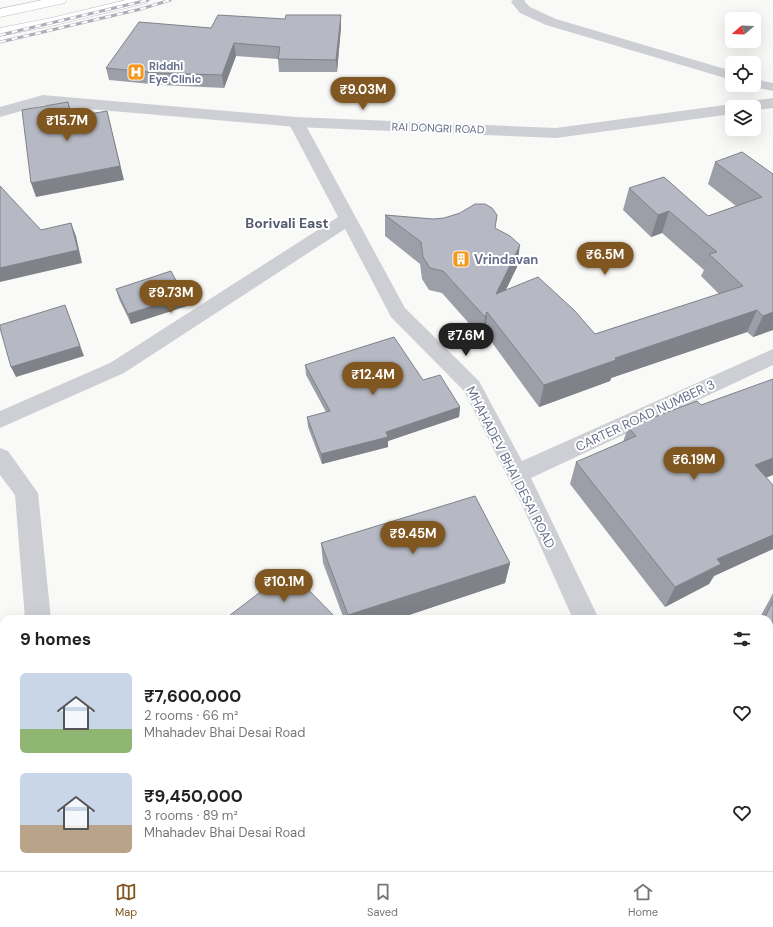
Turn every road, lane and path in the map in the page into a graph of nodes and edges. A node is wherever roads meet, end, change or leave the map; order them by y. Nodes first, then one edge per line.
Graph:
1 (60, 0) edge
2 (142, 0) edge
3 (519, 0) edge
4 (0, 13) edge
5 (0, 32) edge
6 (725, 74) edge
7 (761, 84) edge
8 (773, 87) edge
9 (773, 103) edge
10 (761, 105) edge
11 (725, 110) edge
12 (0, 112) edge
13 (296, 122) junction
14 (348, 219) junction
15 (773, 356) edge
16 (0, 420) edge
17 (0, 457) edge
18 (517, 474) junction
19 (38, 615) edge
20 (584, 615) edge

1 - 4 highway
2 - 5 highway
3 - 6 street
7 - 8 street
9 - 10 street
11 - 13 street, RAI DONGRI ROAD
12 - 13 street, RAI DONGRI ROAD
13 - 14 street, MHAHADEV BHAI DESAI ROAD
14 - 16 street
14 - 18 street, MHAHADEV BHAI DESAI ROAD
15 - 18 street, CARTER ROAD NUMBER 3
17 - 19 street
18 - 20 street, MHAHADEV BHAI DESAI ROAD

